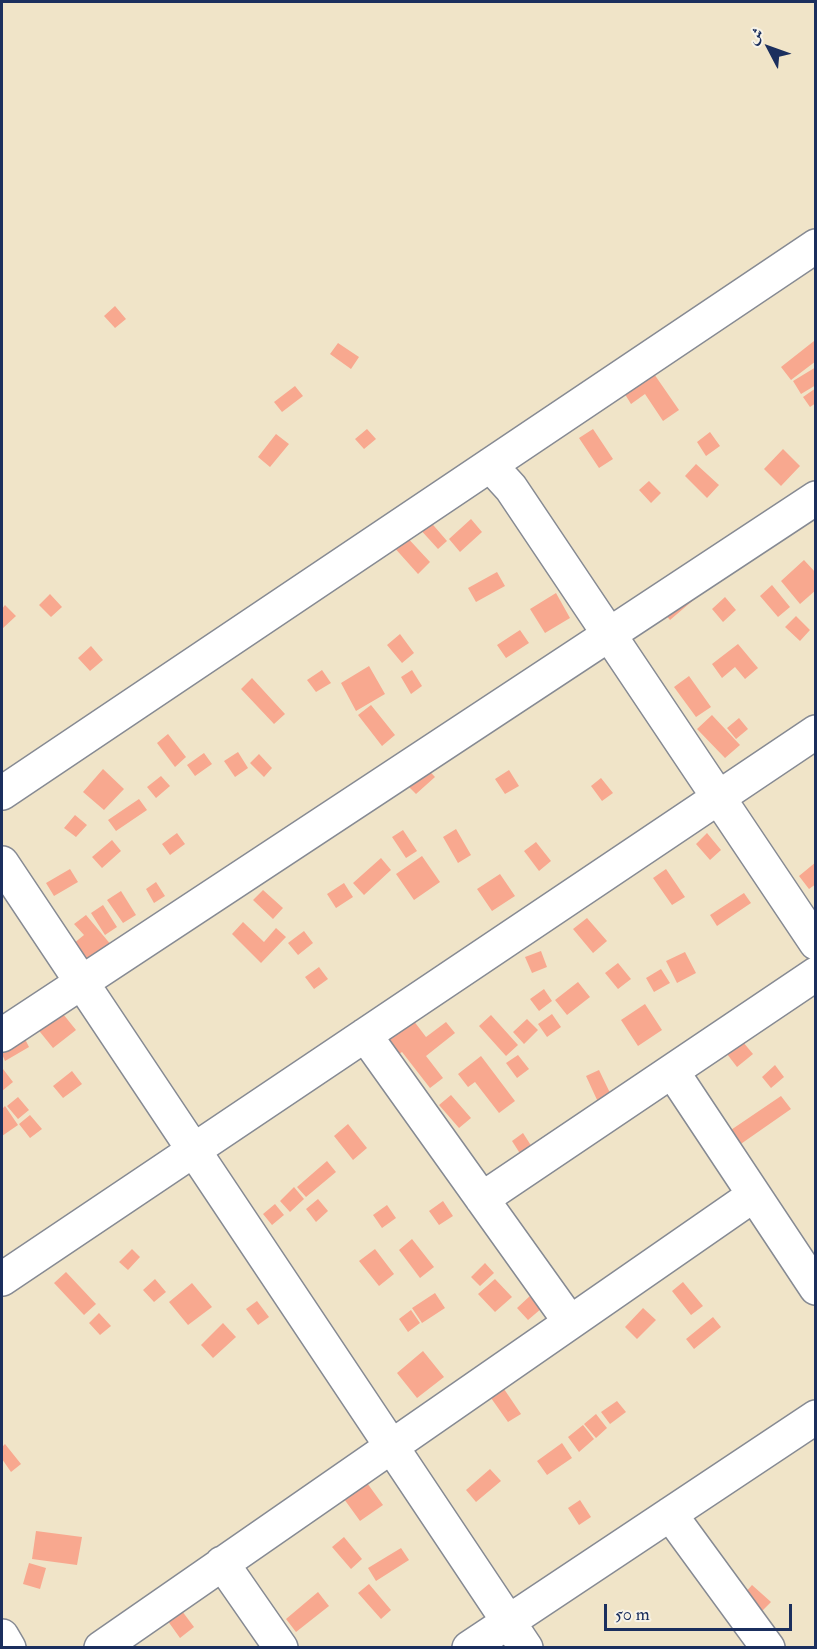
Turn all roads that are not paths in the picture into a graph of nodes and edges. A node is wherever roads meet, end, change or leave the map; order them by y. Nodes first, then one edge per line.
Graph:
1 (816, 246) edge
2 (490, 465) junction
3 (816, 498) edge
4 (608, 635) junction
5 (816, 732) edge
6 (2, 793) edge
7 (718, 797) junction
8 (2, 863) edge
9 (816, 943) edge
10 (816, 974) edge
11 (81, 983) junction
12 (2, 1035) edge
13 (365, 1035) junction
14 (672, 1071) junction
15 (194, 1150) junction
16 (754, 1195) junction
17 (482, 1199) junction
18 (2, 1279) edge
19 (816, 1288) edge
20 (570, 1322) junction
21 (816, 1417) edge
22 (391, 1446) junction
23 (670, 1514) junction
24 (222, 1563) junction
25 (517, 1634) edge
26 (2, 1636) edge
27 (9, 1647) edge
28 (100, 1647) edge
29 (281, 1647) edge
30 (469, 1647) edge
31 (768, 1647) edge

1 - 2 street
2 - 4 street
2 - 6 street
3 - 4 street
4 - 7 street
4 - 11 street
5 - 7 street
7 - 9 street
7 - 13 street
8 - 11 street
10 - 14 street
11 - 12 street
11 - 15 street
13 - 15 street
13 - 17 street
14 - 16 street
14 - 17 street
15 - 18 street
15 - 22 street
16 - 19 street
16 - 20 street
17 - 20 street
20 - 22 street
21 - 23 street
22 - 24 street
22 - 25 street
23 - 25 street
23 - 31 street
24 - 28 street
24 - 29 street
25 - 30 street
26 - 27 street

